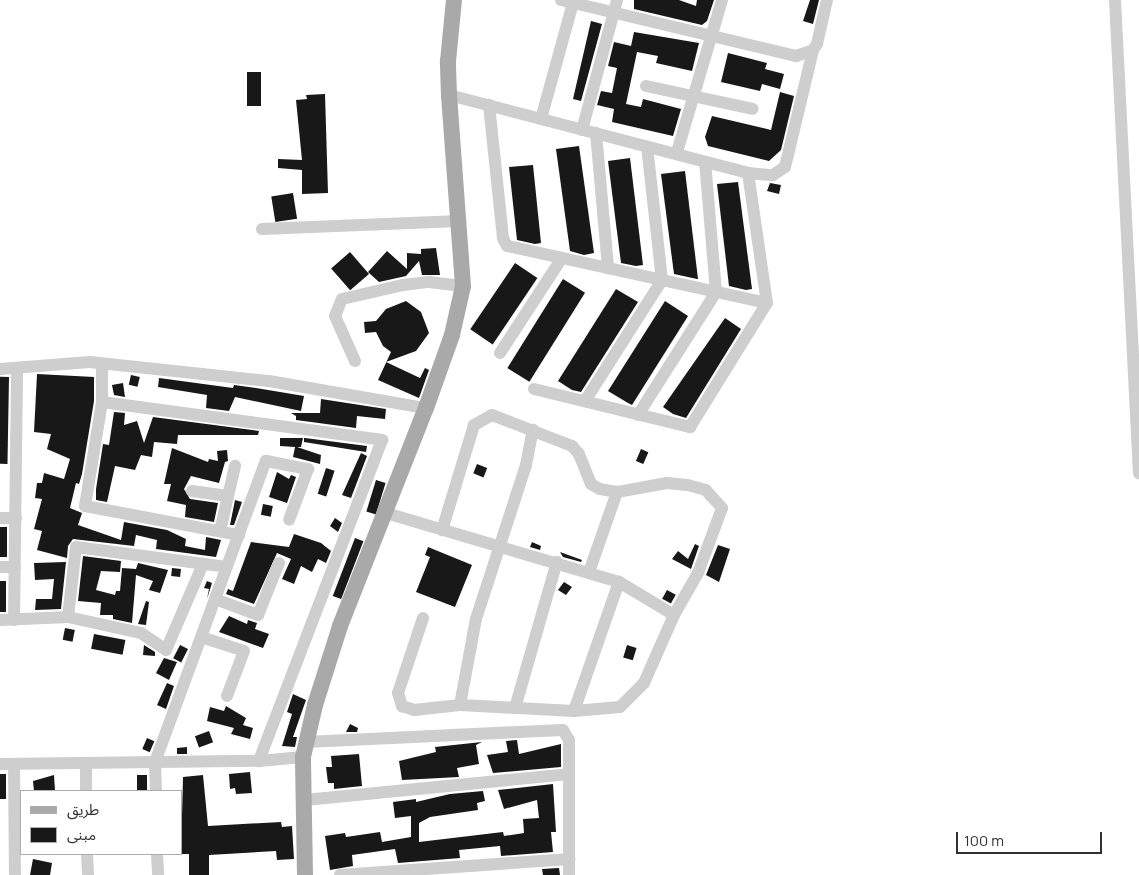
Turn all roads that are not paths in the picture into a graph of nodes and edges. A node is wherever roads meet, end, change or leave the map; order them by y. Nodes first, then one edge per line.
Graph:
1 (454, 0) edge
2 (722, 0) edge
3 (827, 0) edge
4 (1115, 0) edge
5 (567, 2) edge
6 (616, 6) edge
7 (713, 37) junction
8 (813, 50) junction
9 (646, 86) dead end
10 (449, 95) junction
11 (692, 97) junction
12 (489, 105) junction
13 (753, 109) dead end
14 (541, 119) junction
15 (582, 130) junction
16 (596, 133) junction
17 (647, 147) junction
18 (677, 152) junction
19 (705, 162) junction
20 (748, 173) junction
21 (460, 221) junction
22 (262, 229) dead end
23 (562, 258) junction
24 (608, 268) junction
25 (662, 280) junction
26 (463, 286) junction
27 (716, 292) junction
28 (767, 303) junction
29 (500, 354) dead end
30 (355, 361) dead end
31 (102, 364) junction
32 (0, 369) edge
33 (17, 369) junction
34 (534, 388) dead end
35 (585, 401) junction
36 (102, 402) junction
37 (426, 408) junction
38 (638, 414) junction
39 (533, 430) junction
40 (235, 466) dead end
41 (1139, 474) edge
42 (192, 491) dead end
43 (617, 492) junction
44 (228, 496) junction
45 (386, 513) junction
46 (0, 518) edge
47 (16, 518) junction
48 (289, 520) dead end
49 (442, 530) junction
50 (220, 531) junction
51 (239, 535) junction
52 (501, 545) junction
53 (557, 562) junction
54 (279, 563) dead end
55 (203, 564) junction
56 (15, 566) junction
57 (0, 567) edge
58 (227, 567) junction
59 (589, 572) junction
60 (619, 582) junction
61 (215, 599) junction
62 (674, 616) junction
63 (68, 618) junction
64 (423, 618) dead end
65 (0, 620) edge
66 (14, 620) junction
67 (201, 637) junction
68 (227, 696) dead end
69 (460, 705) junction
70 (514, 708) junction
71 (574, 711) junction
72 (305, 749) junction
73 (259, 761) junction
74 (155, 762) junction
75 (86, 763) junction
76 (0, 764) edge
77 (14, 764) junction
78 (569, 774) junction
79 (86, 790) edge
80 (156, 790) edge
81 (306, 800) junction
82 (88, 855) edge
83 (158, 855) edge
84 (569, 859) junction
85 (15, 875) edge
86 (88, 875) edge
87 (158, 875) edge
88 (305, 875) edge
89 (340, 875) edge
90 (569, 875) edge

1 - 10 main road
2 - 7 street
3 - 8 street
4 - 41 street
5 - 6 street
5 - 14 street
6 - 7 street
6 - 15 street
7 - 8 street
7 - 11 street
8 - 20 street
9 - 11 street
10 - 12 street
10 - 21 main road
11 - 13 street
11 - 18 street
12 - 14 street
12 - 23 street
14 - 15 street
15 - 16 street
16 - 17 street
16 - 24 street
17 - 18 street
17 - 25 street
18 - 19 street
19 - 20 street
19 - 27 street
20 - 28 street
21 - 22 street
21 - 26 main road
23 - 24 street
23 - 29 street
24 - 25 street
25 - 27 street
25 - 35 street
26 - 30 street
26 - 37 main road
27 - 28 street
27 - 38 street
28 - 38 street
31 - 33 street
31 - 36 street
31 - 37 street
32 - 33 street
33 - 47 street
34 - 35 street
35 - 38 street
36 - 50 street
36 - 73 street
37 - 45 main road
39 - 43 street
39 - 49 street
39 - 52 street
40 - 44 street
42 - 44 street
43 - 59 street
43 - 62 street
44 - 50 street
45 - 49 street
45 - 72 main road
46 - 47 street
47 - 56 street
48 - 51 street
49 - 52 street
50 - 51 street
51 - 58 street
52 - 53 street
52 - 69 street
53 - 59 street
53 - 70 street
54 - 61 street
55 - 58 street
55 - 63 street
55 - 63 street
56 - 57 street
56 - 66 street
58 - 61 street
59 - 60 street
60 - 62 street
60 - 71 street
61 - 67 street
62 - 71 street
63 - 66 street
64 - 69 street
65 - 66 street
67 - 68 street
67 - 74 street
69 - 70 street
70 - 71 street
72 - 73 street
72 - 78 street
72 - 81 main road
73 - 74 street
74 - 75 street
74 - 80 street
75 - 77 street
75 - 79 street
76 - 77 street
77 - 85 street
78 - 81 street
78 - 84 street
81 - 88 main road
82 - 86 street
83 - 87 street
84 - 89 street
84 - 90 street

